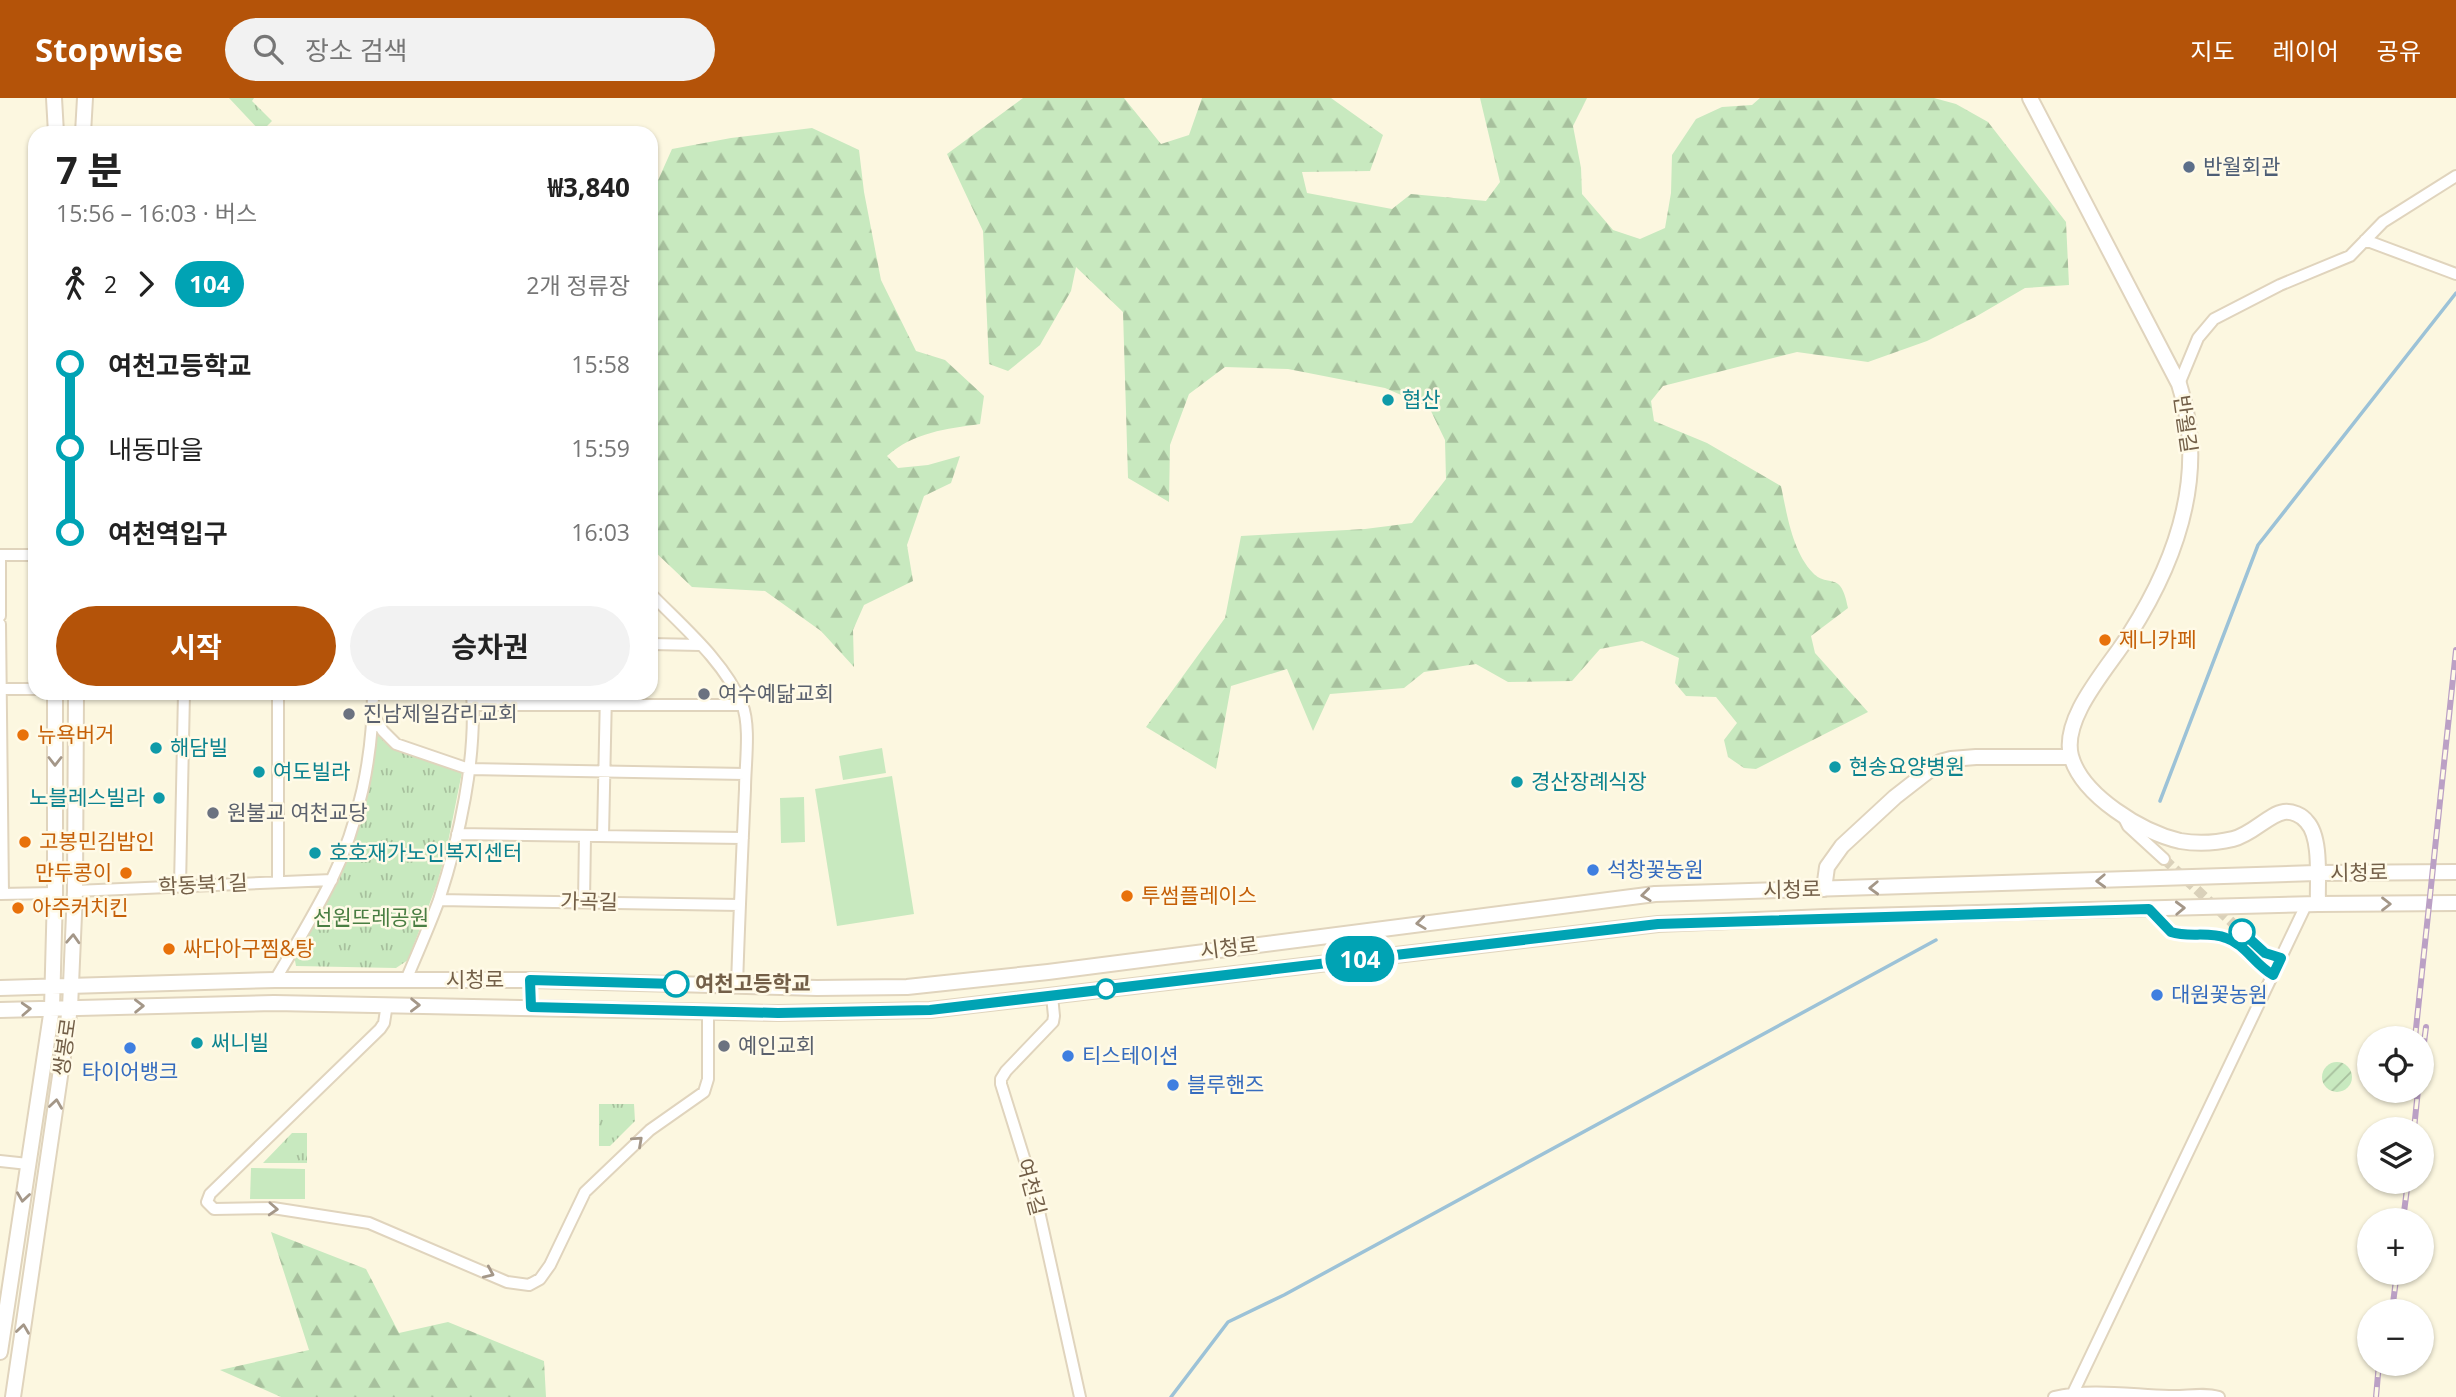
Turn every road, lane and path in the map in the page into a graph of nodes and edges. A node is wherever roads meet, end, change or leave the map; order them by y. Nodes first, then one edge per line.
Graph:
1 (54, 98) edge
2 (78, 98) edge
3 (85, 98) edge
4 (2029, 98) edge
5 (56, 126) edge
6 (80, 126) edge
7 (82, 126) edge
8 (2456, 176) edge
9 (2365, 240) junction
10 (2454, 273) edge
11 (2179, 384) junction
12 (0, 555) edge
13 (28, 555) edge
14 (658, 601) edge
15 (0, 616) edge
16 (0, 624) edge
17 (658, 644) edge
18 (700, 645) junction
19 (1, 689) edge
20 (28, 689) edge
21 (55, 700) edge
22 (76, 700) edge
23 (184, 700) edge
24 (278, 700) edge
25 (373, 700) edge
26 (473, 700) edge
27 (492, 700) edge
28 (606, 700) edge
29 (743, 705) junction
30 (606, 706) junction
31 (373, 716) junction
32 (2071, 730) junction
33 (2039, 755) junction
34 (2071, 757) junction
35 (469, 769) junction
36 (604, 772) junction
37 (745, 774) junction
38 (2121, 814) junction
39 (457, 834) junction
40 (585, 836) junction
41 (603, 836) junction
42 (743, 838) junction
43 (2164, 859) tunnel mouth
44 (2456, 872) edge
45 (2316, 873) junction
46 (332, 880) junction
47 (278, 881) junction
48 (180, 886) junction
49 (1824, 889) junction
50 (75, 891) junction
51 (55, 893) junction
52 (1, 894) edge
53 (439, 900) junction
54 (584, 902) junction
55 (2456, 903) edge
56 (2312, 904) junction
57 (740, 905) junction
58 (2149, 909) junction
59 (2240, 930) tunnel mouth
60 (2281, 958) junction
61 (1048, 972) junction
62 (2273, 975) junction
63 (406, 980) junction
64 (530, 980) junction
65 (275, 981) junction
66 (52, 986) junction
67 (70, 986) junction
68 (737, 986) junction
69 (0, 989) edge
70 (1052, 996) junction
71 (387, 1004) junction
72 (531, 1007) junction
73 (52, 1008) junction
74 (70, 1008) junction
75 (0, 1010) edge
76 (708, 1012) junction
77 (0, 1161) edge
78 (28, 1164) junction
79 (5, 1289) edge
80 (0, 1352) edge
81 (2073, 1393) junction
82 (13, 1397) edge
83 (1080, 1397) edge
84 (2054, 1397) edge
85 (2218, 1397) edge

1 - 5 street
2 - 6 street
3 - 7 street
4 - 11 street, 반월길
8 - 9 street
9 - 10 street
9 - 11 street
11 - 32 street, 반월길
12 - 13 street
12 - 15 street
14 - 18 street
16 - 19 street
17 - 18 street
18 - 29 street
19 - 20 street
19 - 52 street
21 -> 51 street, 쌍봉로
22 - 50 street, 쌍봉로
23 - 48 street
24 - 47 street
25 - 31 street
26 - 35 street
27 - 30 street
28 - 30 street
29 - 30 street
29 - 37 street
30 - 36 street
31 - 35 street
31 - 46 street
32 - 33 street
32 - 34 street, 반월길
33 - 34 street
33 - 49 street
34 - 38 street
35 - 36 street
35 - 39 street
36 - 37 street
36 - 41 street
37 - 42 street
38 - 43 street
38 - 45 street
39 - 40 street
39 - 53 street
40 - 41 street
40 - 54 street
41 - 42 street
42 - 57 street
44 - 45 street, 시청로
45 -> 49 street, 시청로
45 - 56 street
46 - 47 street, 학동북1길
46 - 65 street
47 - 48 street, 학동북1길
48 - 50 street, 학동북1길
49 -> 61 street, 시청로
67 -> 50 street, 쌍봉로
51 - 52 street
51 - 66 street, 쌍봉로
53 - 54 street, 가곡길
53 - 63 street
54 - 57 street, 가곡길
56 -> 55 street, 시청로
58 -> 56 street, 시청로
56 - 60 street
57 - 68 street
58 - 62 street
58 - 70 street, 시청로
59 - 60 street
60 - 62 street
61 - 68 street, 시청로
61 - 70 street
62 - 81 street
63 - 64 street, 시청로
63 - 65 street, 시청로
64 - 68 street, 시청로
64 - 72 street
65 - 67 street, 시청로
66 - 67 street, 시청로
66 - 69 street, 시청로
66 - 73 street, 쌍봉로
67 - 74 street, 쌍봉로
70 - 76 street, 시청로
70 - 83 street, 여천길
71 -> 72 street, 시청로
74 -> 71 street, 시청로
71 -> 76 street
72 - 76 street, 시청로
73 - 74 street, 시청로
75 -> 73 street, 시청로
73 - 78 street, 쌍봉로
82 -> 74 street, 쌍봉로
77 - 78 street
78 -> 79 street, 쌍봉로
79 - 80 street, 쌍봉로
81 - 84 street
81 - 85 street

